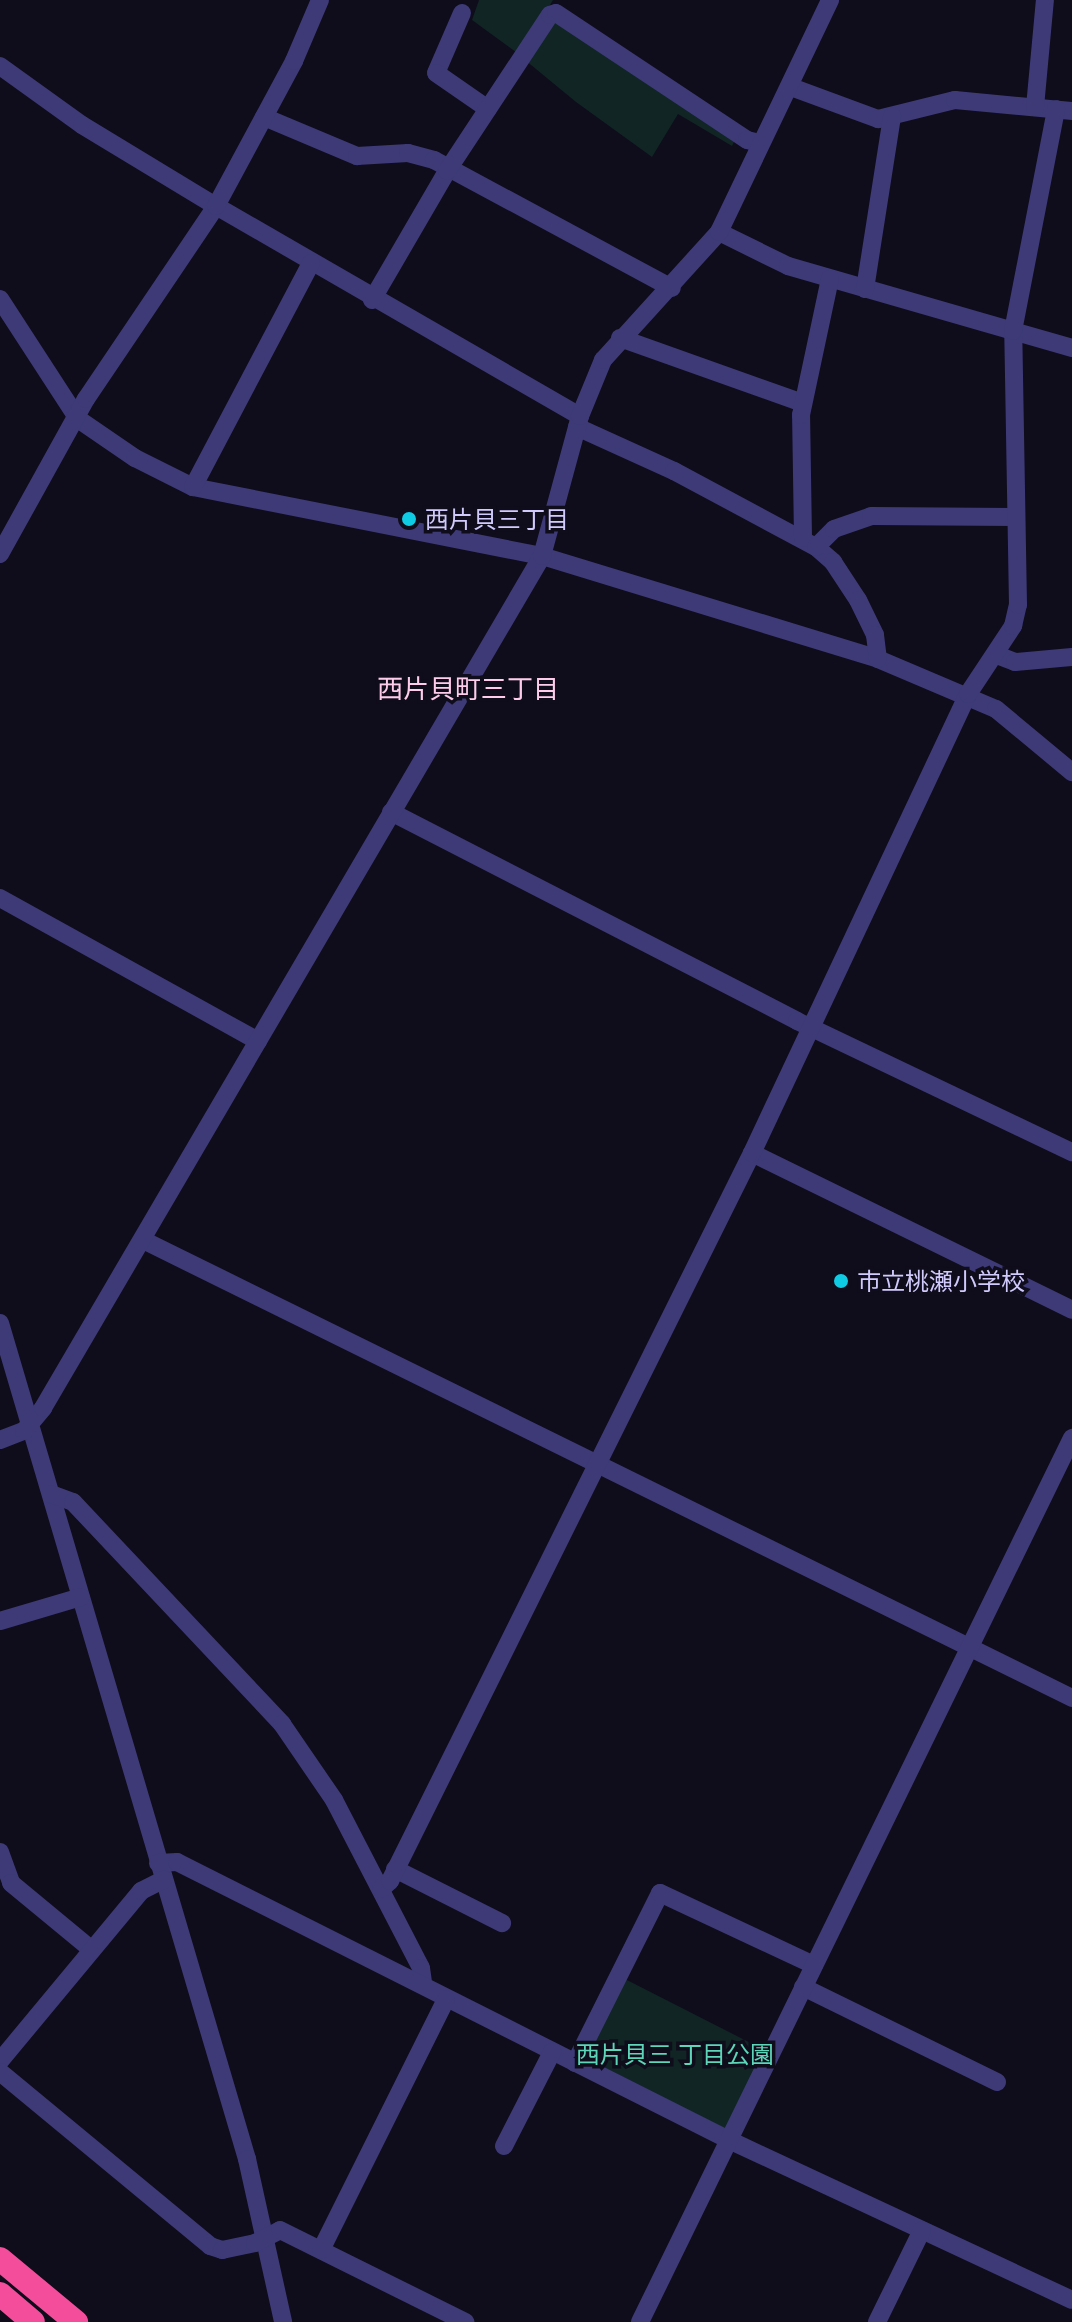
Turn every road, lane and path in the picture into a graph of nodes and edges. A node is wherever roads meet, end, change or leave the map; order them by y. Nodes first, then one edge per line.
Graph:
1 (830, 0) edge
2 (1045, 0) edge
3 (318, 1) edge
4 (462, 13) dead end
5 (0, 66) edge
6 (791, 87) junction
7 (1035, 107) junction
8 (488, 109) junction
9 (1064, 110) edge
10 (892, 116) junction
11 (264, 117) junction
12 (760, 143) junction
13 (447, 171) junction
14 (216, 206) junction
15 (719, 232) junction
16 (311, 263) junction
17 (830, 279) junction
18 (672, 288) junction
19 (865, 289) junction
20 (0, 299) edge
21 (372, 300) junction
22 (1013, 331) junction
23 (620, 338) junction
24 (1072, 348) edge
25 (803, 403) junction
26 (78, 419) junction
27 (579, 421) junction
28 (193, 487) junction
29 (1014, 517) junction
30 (809, 542) junction
31 (0, 554) edge
32 (542, 556) junction
33 (997, 655) junction
34 (1072, 657) edge
35 (878, 659) junction
36 (968, 694) junction
37 (1072, 772) edge
38 (391, 812) junction
39 (0, 898) edge
40 (814, 1025) junction
41 (258, 1041) junction
42 (1072, 1152) edge
43 (752, 1153) junction
44 (143, 1240) junction
45 (1072, 1310) edge
46 (0, 1323) edge
47 (30, 1427) junction
48 (1072, 1438) edge
49 (0, 1440) edge
50 (599, 1464) junction
51 (51, 1494) junction
52 (81, 1597) junction
53 (0, 1621) edge
54 (970, 1649) junction
55 (1072, 1698) edge
56 (0, 1852) edge
57 (395, 1869) junction
58 (161, 1871) junction
59 (381, 1889) junction
60 (502, 1923) dead end
61 (92, 1950) junction
62 (814, 1965) junction
63 (423, 1982) junction
64 (803, 1987) junction
65 (446, 1999) junction
66 (552, 2052) junction
67 (0, 2061) edge
68 (575, 2063) junction
69 (0, 2072) edge
70 (997, 2082) dead end
71 (729, 2140) junction
72 (504, 2146) dead end
73 (922, 2230) junction
74 (265, 2236) junction
75 (321, 2250) junction
76 (0, 2259) edge
77 (0, 2294) edge
78 (48, 2299) junction
79 (1072, 2300) edge
80 (32, 2321) edge
81 (76, 2322) edge
82 (283, 2322) edge
83 (465, 2322) edge
84 (640, 2322) edge
85 (877, 2322) edge

1 - 6 street
2 - 7 street
3 - 11 street
4 - 8 street
5 - 14 street
6 - 10 street
6 - 12 street
7 - 9 street
7 - 10 street
8 - 12 street
8 - 13 street
9 - 22 street
10 - 19 street
11 - 13 street
11 - 14 street
12 - 15 street
13 - 18 street
13 - 21 street
14 - 16 street
14 - 26 street
15 - 17 street
15 - 18 street
16 - 21 street
16 - 28 street
17 - 19 street
17 - 25 street
18 - 23 street
19 - 22 street
20 - 26 street
21 - 27 street
22 - 24 street
22 - 29 street
23 - 25 street
23 - 27 street
25 - 30 street
26 - 28 street
26 - 31 street
27 - 30 street
27 - 32 street
28 - 32 street
29 - 30 street
29 - 33 street
30 - 35 street
32 - 35 street
32 - 38 street
33 - 34 street
33 - 36 street
35 - 36 street
36 - 37 street
36 - 40 street
38 - 40 street
38 - 41 street
39 - 41 street
40 - 42 street
40 - 43 street
41 - 44 street
43 - 45 street
43 - 50 street
44 - 47 street
44 - 50 street
46 - 47 street
47 - 49 street
47 - 51 street
48 - 54 street
50 - 54 street
50 - 57 street
51 - 52 street
51 - 59 street
52 - 53 street
52 - 58 street
54 - 55 street
54 - 62 street
56 - 61 street
57 - 59 street
57 - 60 street
58 - 61 street
58 - 63 street
58 - 74 street
59 - 63 street
61 - 67 street
62 - 64 street
62 - 68 street
63 - 65 street
64 - 70 street
64 - 71 street
65 - 66 street
65 - 75 street
66 - 68 street
66 - 72 street
68 - 71 street
69 - 74 street
71 - 73 street
71 - 84 street
73 - 79 street
73 - 85 street
74 - 75 street
74 - 82 street
75 - 83 street
76 - 78 highway
77 - 80 highway
78 - 80 street
78 - 81 highway

